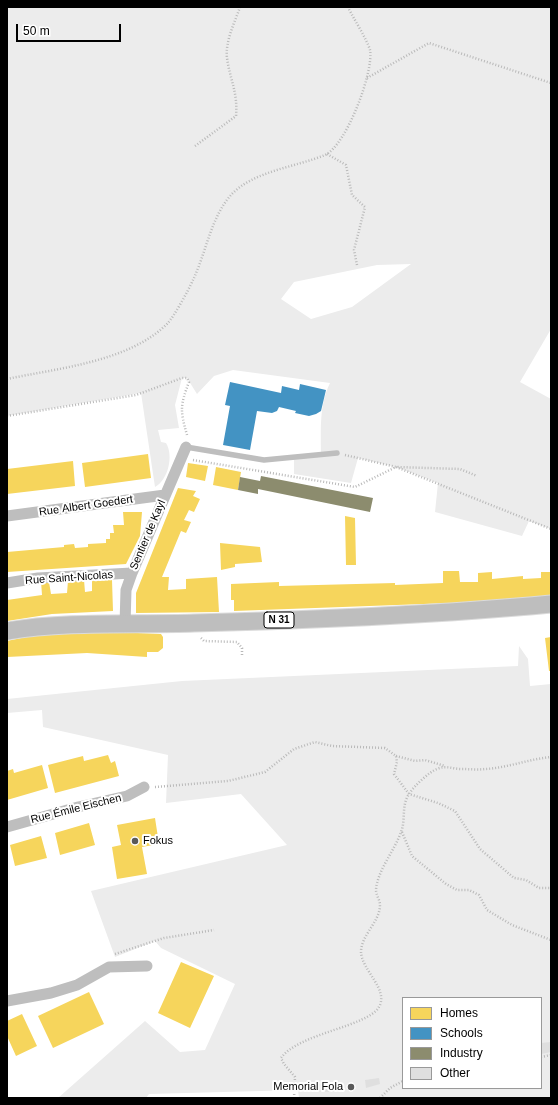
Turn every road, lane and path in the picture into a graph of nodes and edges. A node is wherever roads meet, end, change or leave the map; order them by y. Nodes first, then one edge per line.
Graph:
1 (240, 7) edge
2 (348, 7) edge
3 (366, 78) junction
4 (551, 83) edge
5 (195, 146) dead end
6 (326, 154) junction
7 (357, 265) dead end
8 (7, 379) edge
9 (7, 416) edge
10 (186, 447) junction
11 (337, 453) joint
12 (181, 458) junction
13 (396, 467) junction
14 (477, 476) dead end
15 (165, 495) junction
16 (7, 516) edge
17 (551, 529) edge
18 (132, 573) junction
19 (7, 583) edge
20 (551, 604) edge
21 (197, 623) junction
22 (126, 625) junction
23 (7, 631) edge
24 (242, 656) dead end
25 (396, 756) junction
26 (551, 757) edge
27 (445, 766) junction
28 (144, 787) joint
29 (409, 794) junction
30 (7, 827) edge
31 (402, 832) junction
32 (551, 888) edge
33 (214, 930) dead end
34 (551, 940) edge
35 (114, 954) dead end
36 (147, 966) dead end
37 (7, 1001) edge
38 (402, 1082) edge
39 (294, 1098) edge
40 (380, 1098) edge

1 - 5 path
2 - 3 path
3 - 4 path
3 - 6 path
6 - 7 path
6 - 8 path
9 - 10 path
10 - 11 lane
10 - 12 street, Sentier de Kayl
11 - 13 path
12 - 13 path
12 - 15 street, Sentier de Kayl
13 - 14 path
13 - 17 path
15 - 16 street, Rue Albert Goedert
15 - 18 street, Sentier de Kayl
18 - 19 street, Rue Saint-Nicolas
18 - 22 street, Sentier de Kayl
20 - 21 main road, N 31
21 - 22 main road, N 31
21 - 24 path
22 - 23 main road, N 31
25 - 27 path
25 - 28 path
25 - 29 path
26 - 27 path
27 - 29 path
28 - 30 street, Rue Émile Eischen
29 - 31 path
29 - 32 path
31 - 34 path
31 - 39 path
33 - 35 path
36 - 37 street
38 - 40 path

